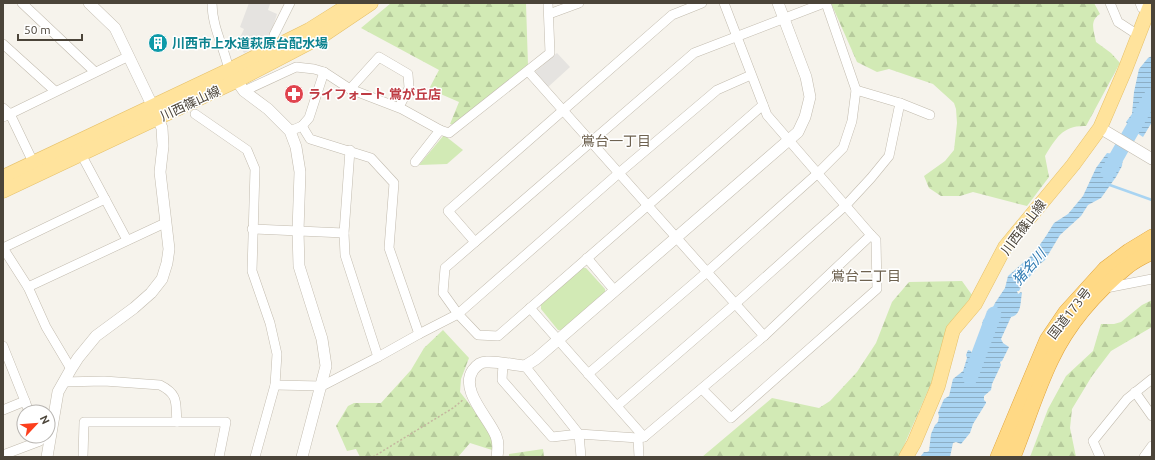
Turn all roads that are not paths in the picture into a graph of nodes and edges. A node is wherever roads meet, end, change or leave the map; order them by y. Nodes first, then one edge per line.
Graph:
1 (22, 3) edge
2 (212, 3) edge
3 (290, 3) edge
4 (352, 3) edge
5 (371, 3) edge
6 (548, 3) edge
7 (580, 3) edge
8 (702, 3) edge
9 (724, 3) edge
10 (778, 3) edge
11 (825, 3) edge
12 (1110, 3) edge
13 (94, 5) edge
14 (1146, 6) edge
15 (549, 14) junction
16 (784, 19) junction
17 (274, 35) dead end
18 (1138, 35) junction
19 (737, 36) junction
20 (3, 44) edge
21 (129, 56) junction
22 (528, 71) junction
23 (94, 72) junction
24 (324, 72) junction
25 (751, 75) junction
26 (236, 81) junction
27 (350, 88) junction
28 (856, 90) junction
29 (54, 91) junction
30 (900, 103) junction
31 (763, 105) junction
32 (399, 108) junction
33 (562, 110) junction
34 (155, 112) junction
35 (5, 113) edge
36 (195, 114) dead end
37 (930, 115) dead end
38 (302, 126) junction
39 (440, 130) junction
40 (1105, 130) junction
41 (290, 131) junction
42 (790, 140) junction
43 (591, 142) junction
44 (350, 150) junction
45 (81, 154) junction
46 (1152, 159) edge
47 (33, 162) junction
48 (415, 162) dead end
49 (619, 173) junction
50 (818, 173) junction
51 (3, 177) edge
52 (3, 191) edge
53 (105, 199) junction
54 (846, 205) junction
55 (648, 206) junction
56 (166, 223) junction
57 (252, 229) junction
58 (298, 231) junction
59 (344, 233) junction
60 (871, 235) junction
61 (1152, 237) edge
62 (677, 238) junction
63 (127, 240) junction
64 (475, 242) junction
65 (1152, 252) edge
66 (587, 258) junction
67 (707, 272) junction
68 (1152, 279) edge
69 (28, 287) junction
70 (1104, 288) junction
71 (615, 291) junction
72 (736, 304) junction
73 (530, 308) junction
74 (458, 314) junction
75 (419, 334) junction
76 (764, 336) junction
77 (559, 340) junction
78 (3, 346) edge
79 (378, 357) junction
80 (503, 364) junction
81 (525, 366) junction
82 (71, 369) junction
83 (588, 374) junction
84 (1152, 379) edge
85 (63, 382) junction
86 (275, 385) junction
87 (322, 386) junction
88 (702, 389) junction
89 (1135, 392) junction
90 (26, 401) junction
91 (27, 404) edge
92 (54, 404) edge
93 (617, 406) junction
94 (3, 410) edge
95 (1152, 416) edge
96 (177, 422) junction
97 (579, 434) junction
98 (641, 437) junction
99 (34, 444) edge
100 (44, 444) edge
101 (1152, 446) edge
102 (3, 455) edge
103 (47, 457) edge
104 (83, 457) edge
105 (219, 457) edge
106 (255, 457) edge
107 (302, 457) edge
108 (497, 457) edge
109 (581, 457) edge
110 (639, 457) edge
111 (906, 457) edge
112 (998, 457) edge
113 (1013, 457) edge
114 (1100, 457) edge
115 (1144, 457) edge

1 - 23 street
2 - 26 street
3 - 17 street
4 - 26 main road, 川西篠山線
5 - 26 main road, 川西篠山線
6 - 15 street
7 - 15 street
8 - 33 street
9 - 19 street
10 - 16 street
11 - 16 street
11 - 28 street
12 - 18 street
13 - 21 street
14 - 18 main road, 川西篠山線
15 - 22 street
16 - 19 street
16 - 42 street
18 - 40 main road, 川西篠山線
19 - 25 street
19 - 43 street
20 - 29 street
21 - 23 street
21 - 34 street
22 - 33 street
22 - 39 street
23 - 29 street
24 - 26 street
24 - 27 street
24 - 38 street
25 - 31 street
25 - 49 street
26 - 34 main road, 川西篠山線
26 - 41 street
27 - 32 street
27 - 32 street
28 - 30 street
28 - 50 street
29 - 35 street
30 - 37 street
30 - 54 street
31 - 42 street
31 - 55 street
32 - 39 street
33 - 43 street
33 - 64 street
34 - 45 main road, 川西篠山線
34 - 47 main road, 川西篠山線
34 - 56 street
35 - 47 street
36 - 57 street
38 - 41 street
38 - 44 street
39 - 48 street
40 - 46 street
40 - 111 main road, 川西篠山線
41 - 58 street
42 - 50 street
42 - 62 street
43 - 49 street
43 - 64 street
44 - 59 street
44 - 75 street
45 - 52 main road, 川西篠山線
45 - 53 street
47 - 51 main road, 川西篠山線
49 - 55 street
49 - 74 street
50 - 54 street
50 - 67 street
53 - 63 street
53 - 69 street
54 - 60 street
54 - 72 street
55 - 62 street
55 - 66 street
56 - 63 street
56 - 82 street
57 - 58 street
57 - 86 street
58 - 59 street
58 - 87 street
59 - 79 street
60 - 76 street
60 - 88 street
61 - 112 highway, 国道173号
62 - 67 street
62 - 71 street
63 - 69 street
64 - 74 street
65 - 70 highway, 国道173号
66 - 71 street
66 - 73 street
67 - 72 street
67 - 83 street
68 - 70 street
69 - 82 street
70 - 113 highway, 国道173号
71 - 77 street
72 - 76 street
72 - 93 street
73 - 74 street
73 - 77 street
74 - 75 street
75 - 79 street
76 - 88 street
77 - 81 street
77 - 83 street
78 - 90 street
79 - 87 street
80 - 81 street
80 - 97 street
80 - 108 street
81 - 97 street
82 - 85 street
83 - 93 street
84 - 89 street
85 - 92 street
85 - 96 street
86 - 87 street
86 - 106 street
87 - 107 street
88 - 98 street
89 - 95 street
89 - 114 street
90 - 91 street
90 - 94 street
93 - 98 street
96 - 104 street
96 - 105 street
97 - 98 street
97 - 109 street
98 - 110 street
99 - 102 street
100 - 103 street
101 - 115 street

